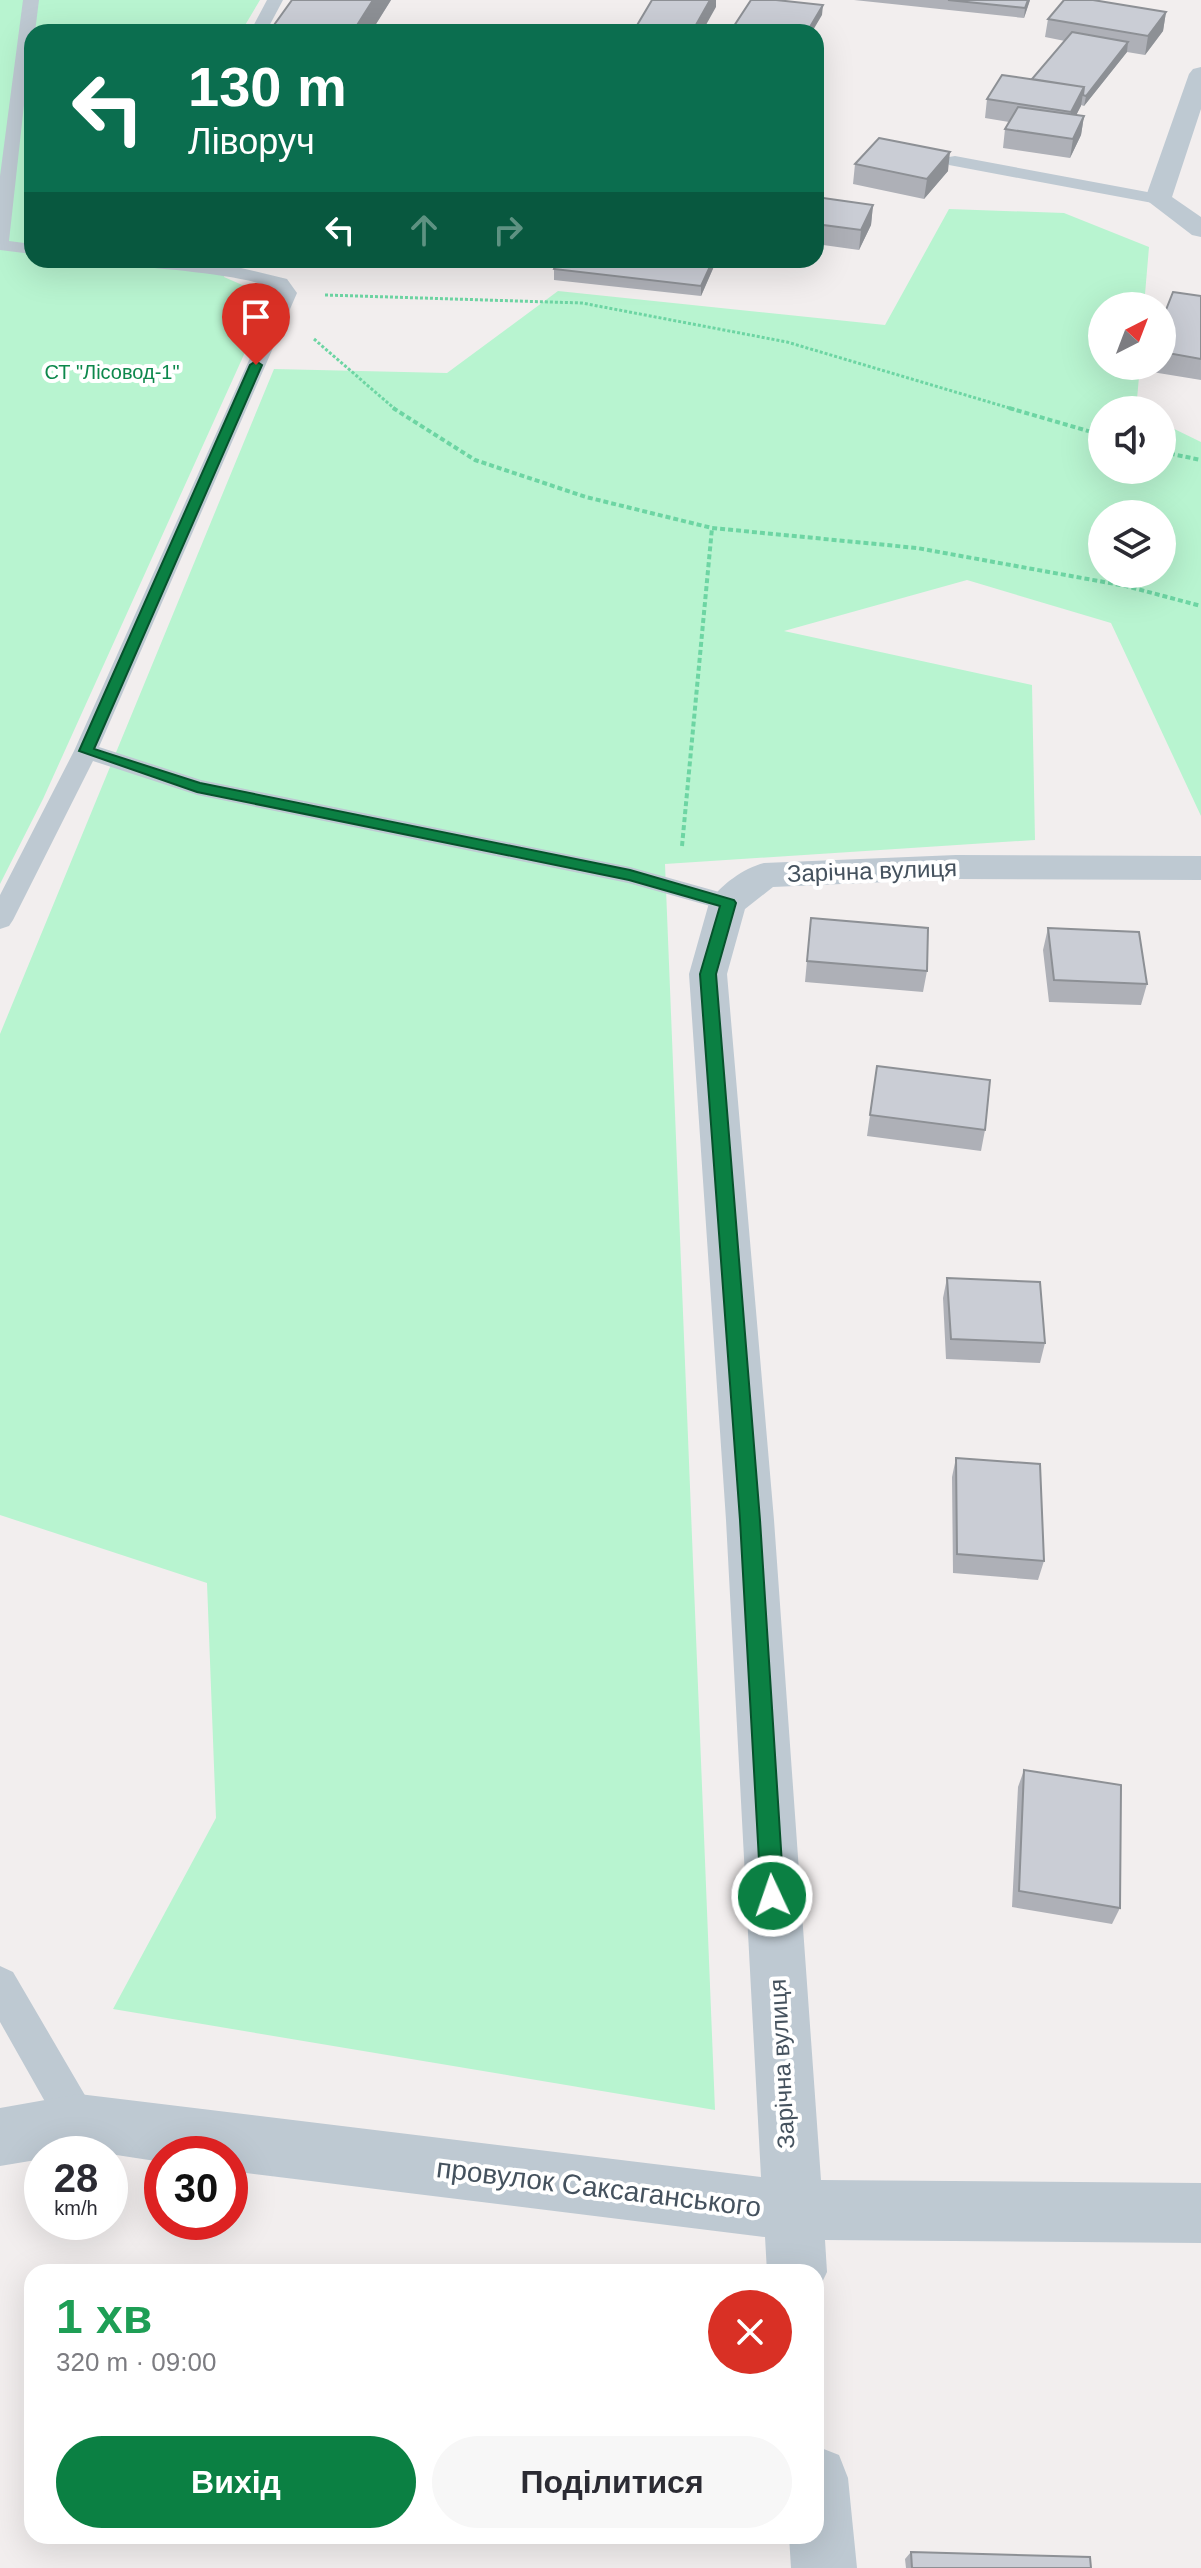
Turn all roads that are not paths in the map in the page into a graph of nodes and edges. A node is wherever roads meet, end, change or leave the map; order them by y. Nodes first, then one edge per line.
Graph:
1 (31, 0) edge
2 (275, 0) edge
3 (28, 24) edge
4 (262, 24) edge
5 (24, 55) edge
6 (1201, 74) edge
7 (955, 161) dead end
8 (1158, 199) junction
9 (1201, 229) edge
10 (0, 244) edge
11 (24, 248) edge
12 (247, 268) edge
13 (86, 751) junction
14 (1201, 868) edge
15 (728, 903) junction
16 (0, 920) edge
17 (0, 1985) edge
18 (79, 2123) junction
19 (0, 2137) edge
20 (791, 2210) junction
21 (1201, 2213) edge
22 (796, 2264) edge
23 (822, 2544) edge
24 (824, 2568) edge

1 - 3 lane
2 - 4 lane
5 - 10 lane
6 - 8 street
7 - 8 lane
8 - 9 street
10 - 11 lane
12 - 13 lane
13 - 15 lane
13 - 16 lane
14 - 15 street, Зарічна вулиця
15 - 20 street, Зарічна вулиця
17 - 18 lane
18 - 19 street, провулок Саксаганського
18 - 20 street, провулок Саксаганського
20 - 21 street, провулок Саксаганського
20 - 22 street, Зарічна вулиця
23 - 24 street

